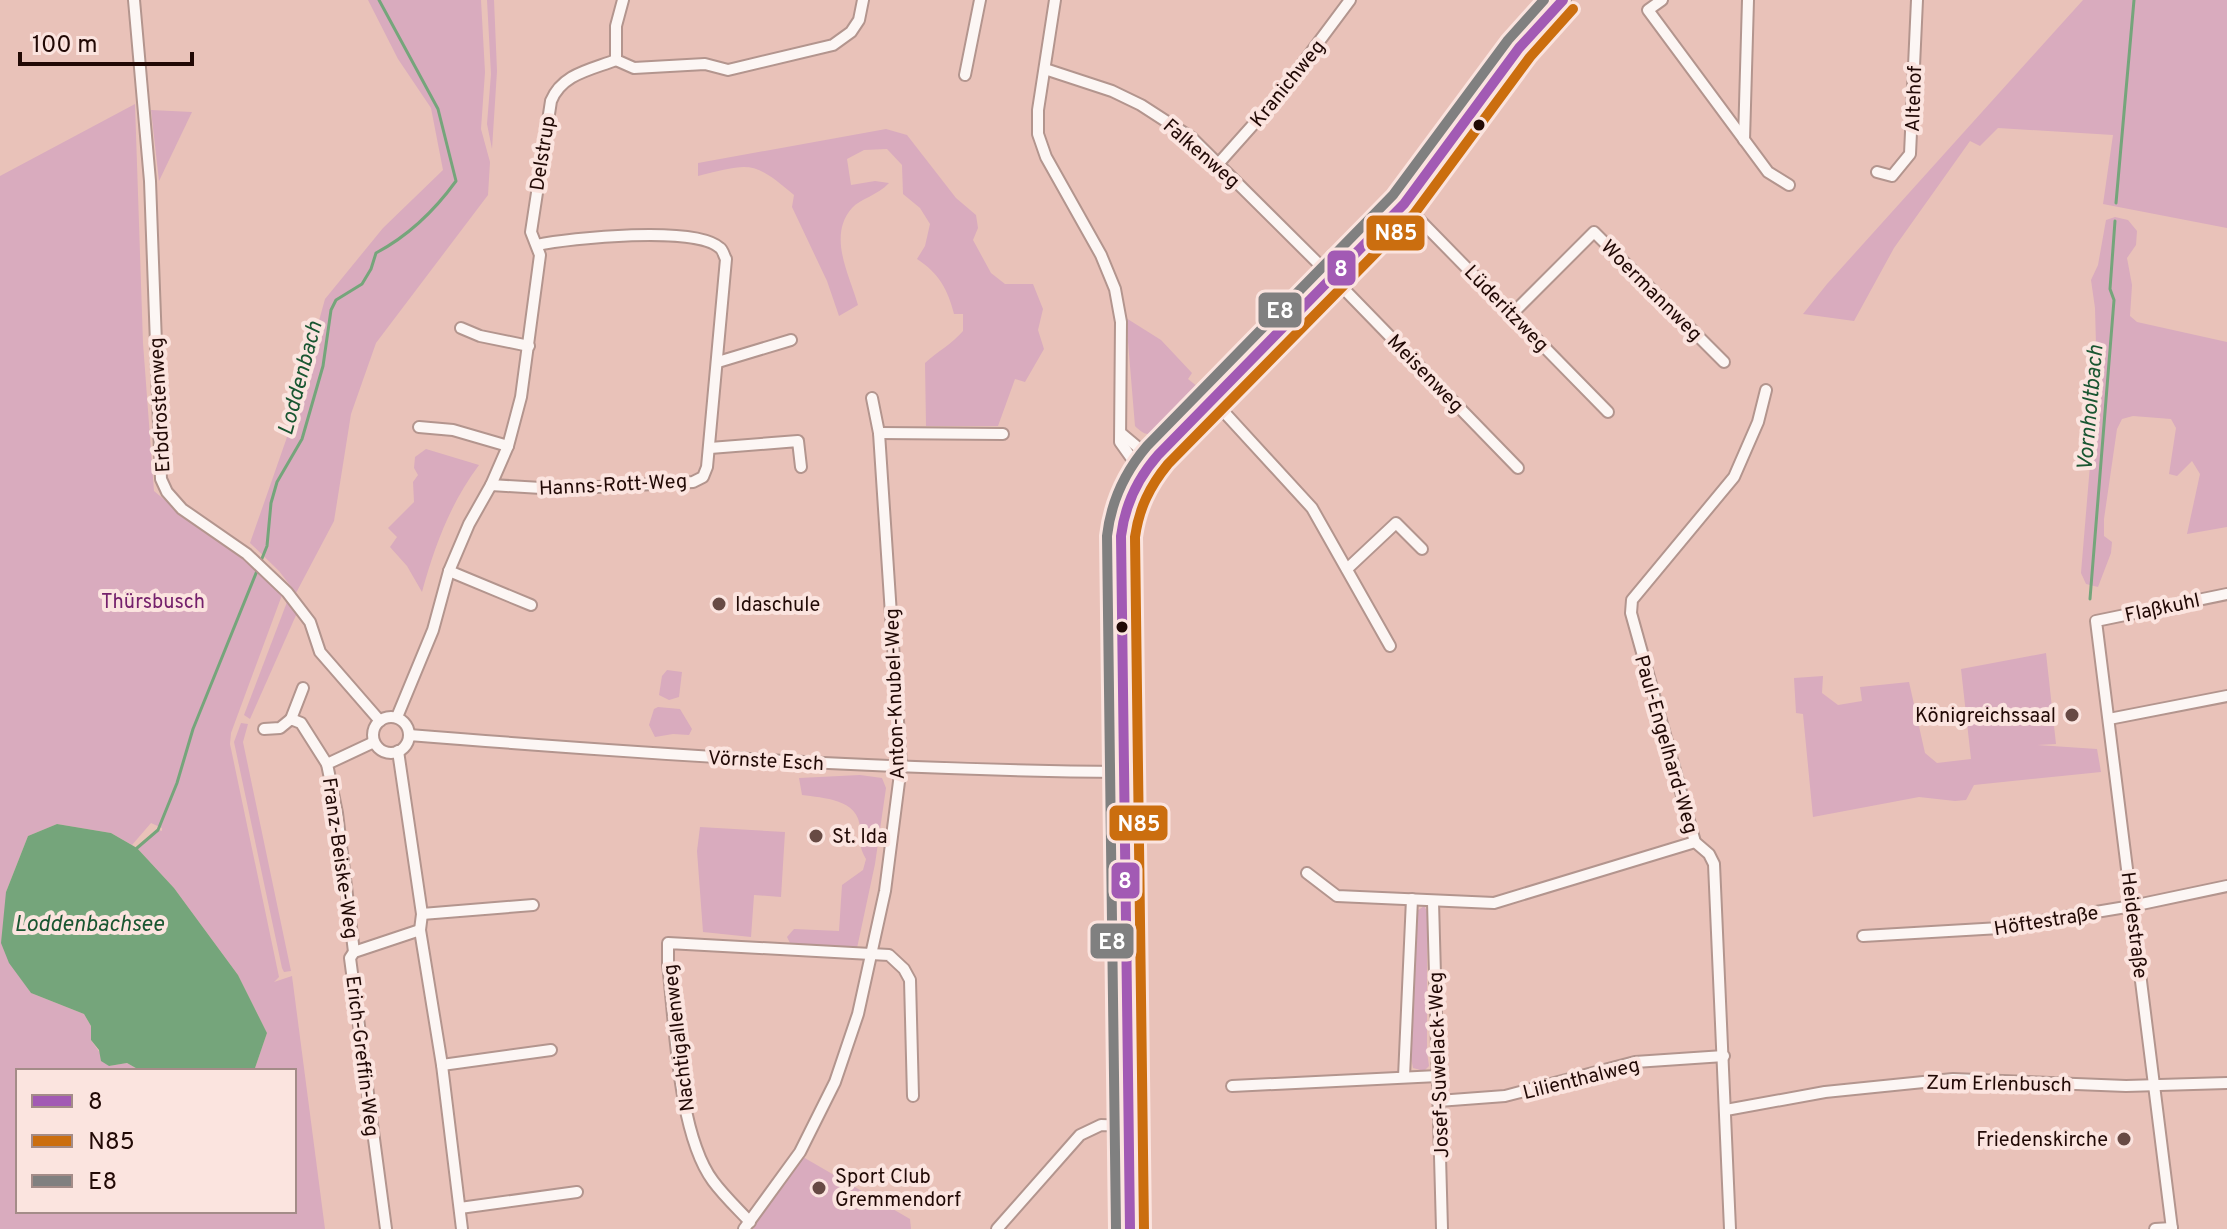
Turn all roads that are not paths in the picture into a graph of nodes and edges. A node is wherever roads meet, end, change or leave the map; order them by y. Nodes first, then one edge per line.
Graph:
1 (134, 0) edge
2 (623, 0) edge
3 (863, 0) edge
4 (980, 0) edge
5 (1055, 0) edge
6 (1350, 0) edge
7 (1662, 0) edge
8 (1748, 0) edge
9 (1917, 0) edge
10 (1557, 2) edge
11 (616, 60) junction
12 (1045, 69) junction
13 (965, 75) dead end
14 (1744, 140) junction
15 (1219, 163) junction
16 (1877, 172) dead end
17 (1789, 185) dead end
18 (1404, 204) junction
19 (537, 245) junction
20 (1332, 278) junction
21 (1512, 314) junction
22 (461, 328) dead end
23 (791, 340) dead end
24 (529, 346) junction
25 (718, 362) junction
26 (1724, 362) dead end
27 (1766, 390) dead end
28 (872, 398) dead end
29 (1213, 400) junction
30 (1608, 412) dead end
31 (419, 427) dead end
32 (879, 433) junction
33 (1003, 434) dead end
34 (1122, 434) junction
35 (508, 446) junction
36 (710, 448) junction
37 (1153, 460) junction
38 (801, 467) dead end
39 (1518, 468) dead end
40 (1142, 473) junction
41 (491, 485) junction
42 (1422, 549) dead end
43 (1347, 569) junction
44 (449, 571) junction
45 (2227, 594) edge
46 (531, 605) dead end
47 (2096, 621) joint
48 (1390, 646) dead end
49 (303, 688) dead end
50 (2227, 696) edge
51 (397, 717) junction
52 (291, 719) junction
53 (2109, 719) junction
54 (380, 721) junction
55 (264, 729) dead end
56 (409, 735) junction
57 (374, 742) junction
58 (398, 751) junction
59 (327, 764) junction
60 (901, 766) junction
61 (1124, 772) junction
62 (1695, 842) junction
63 (1307, 873) dead end
64 (2227, 886) edge
65 (1412, 899) junction
66 (1433, 902) junction
67 (533, 905) dead end
68 (2132, 906) junction
69 (422, 914) junction
70 (420, 930) junction
71 (1863, 936) dead end
72 (354, 952) junction
73 (872, 954) junction
74 (551, 1050) dead end
75 (1724, 1056) junction
76 (442, 1065) junction
77 (1438, 1076) junction
78 (1404, 1077) junction
79 (2227, 1083) edge
80 (1232, 1086) dead end
81 (2156, 1086) junction
82 (913, 1096) dead end
83 (1438, 1101) junction
84 (1726, 1110) junction
85 (1128, 1126) junction
86 (577, 1192) dead end
87 (460, 1208) junction
88 (747, 1226) edge
89 (2172, 1228) edge
90 (386, 1229) edge
91 (460, 1229) edge
92 (997, 1229) edge
93 (1130, 1229) edge
94 (1442, 1229) edge
95 (1730, 1229) edge
96 (2155, 1229) edge

1 - 54 street, Erbdrostenweg
2 - 11 street
3 - 11 street
4 - 13 street
5 - 12 street
6 - 15 street, Kranichweg
7 - 14 street
8 - 14 street
9 - 16 street, Altehof
10 - 18 street
11 - 19 street, Delstrup
12 - 15 street, Falkenweg
12 - 34 street
14 - 17 street
15 - 20 street, Falkenweg
18 - 20 street
18 - 21 street, Lüderitzweg
19 - 24 street, Delstrup
19 - 25 street, Hanns-Rott-Weg
20 - 29 street
20 - 39 street, Meisenweg
21 - 26 street, Woermannweg
21 - 30 street, Lüderitzweg
22 - 24 street
23 - 25 street
24 - 35 street, Delstrup
25 - 36 street, Hanns-Rott-Weg
27 - 62 street, Paul-Engelhard-Weg
28 - 32 street, Anton-Knubel-Weg
29 - 37 street
29 - 43 street
31 - 35 street
32 - 33 street
32 - 60 street, Anton-Knubel-Weg
34 - 37 street
34 - 40 street
35 - 41 street, Delstrup
36 - 38 street
36 - 41 street, Hanns-Rott-Weg
37 - 40 street
40 - 61 street
41 - 44 street, Delstrup
42 - 43 street
43 - 48 street
44 - 46 street
44 - 51 street, Delstrup
45 - 47 street, Flaßkuhl
47 - 53 street, Heidestraße
49 - 52 street
50 - 53 street
51 - 54 street
51 - 56 street
52 - 55 street
52 - 59 street, Franz-Beiske-Weg
53 - 68 street, Heidestraße
54 - 57 street
56 - 58 street
56 - 60 street, Vörnste Esch
57 - 58 street
57 - 59 street, Franz-Beiske-Weg
58 - 69 street
59 - 72 street, Franz-Beiske-Weg
60 - 61 street, Vörnste Esch
60 - 73 street, Anton-Knubel-Weg
61 - 85 street
62 - 66 street
62 - 75 street, Paul-Engelhard-Weg
63 - 65 street
64 - 68 street, Höftestraße
65 - 66 street
65 - 78 street, Josef-Suwelack-Weg
66 - 77 street, Josef-Suwelack-Weg
67 - 69 street
68 - 71 street, Höftestraße
68 - 81 street, Heidestraße
69 - 70 street
70 - 72 street, Erich-Greffin-Weg
70 - 76 street
72 - 90 street, Erich-Greffin-Weg
73 - 82 street
73 - 88 street, Anton-Knubel-Weg
73 - 88 street, Nachtigallenweg
74 - 76 street
75 - 83 street, Lilienthalweg
75 - 84 street, Paul-Engelhard-Weg
76 - 87 street
77 - 78 street
77 - 83 street, Josef-Suwelack-Weg
78 - 80 street
79 - 81 street, Zum Erlenbusch
81 - 84 street, Zum Erlenbusch
81 - 89 street, Heidestraße
83 - 94 street, Josef-Suwelack-Weg
84 - 95 street, Paul-Engelhard-Weg
85 - 92 street
85 - 93 street
86 - 87 street
87 - 91 street
89 - 96 street

